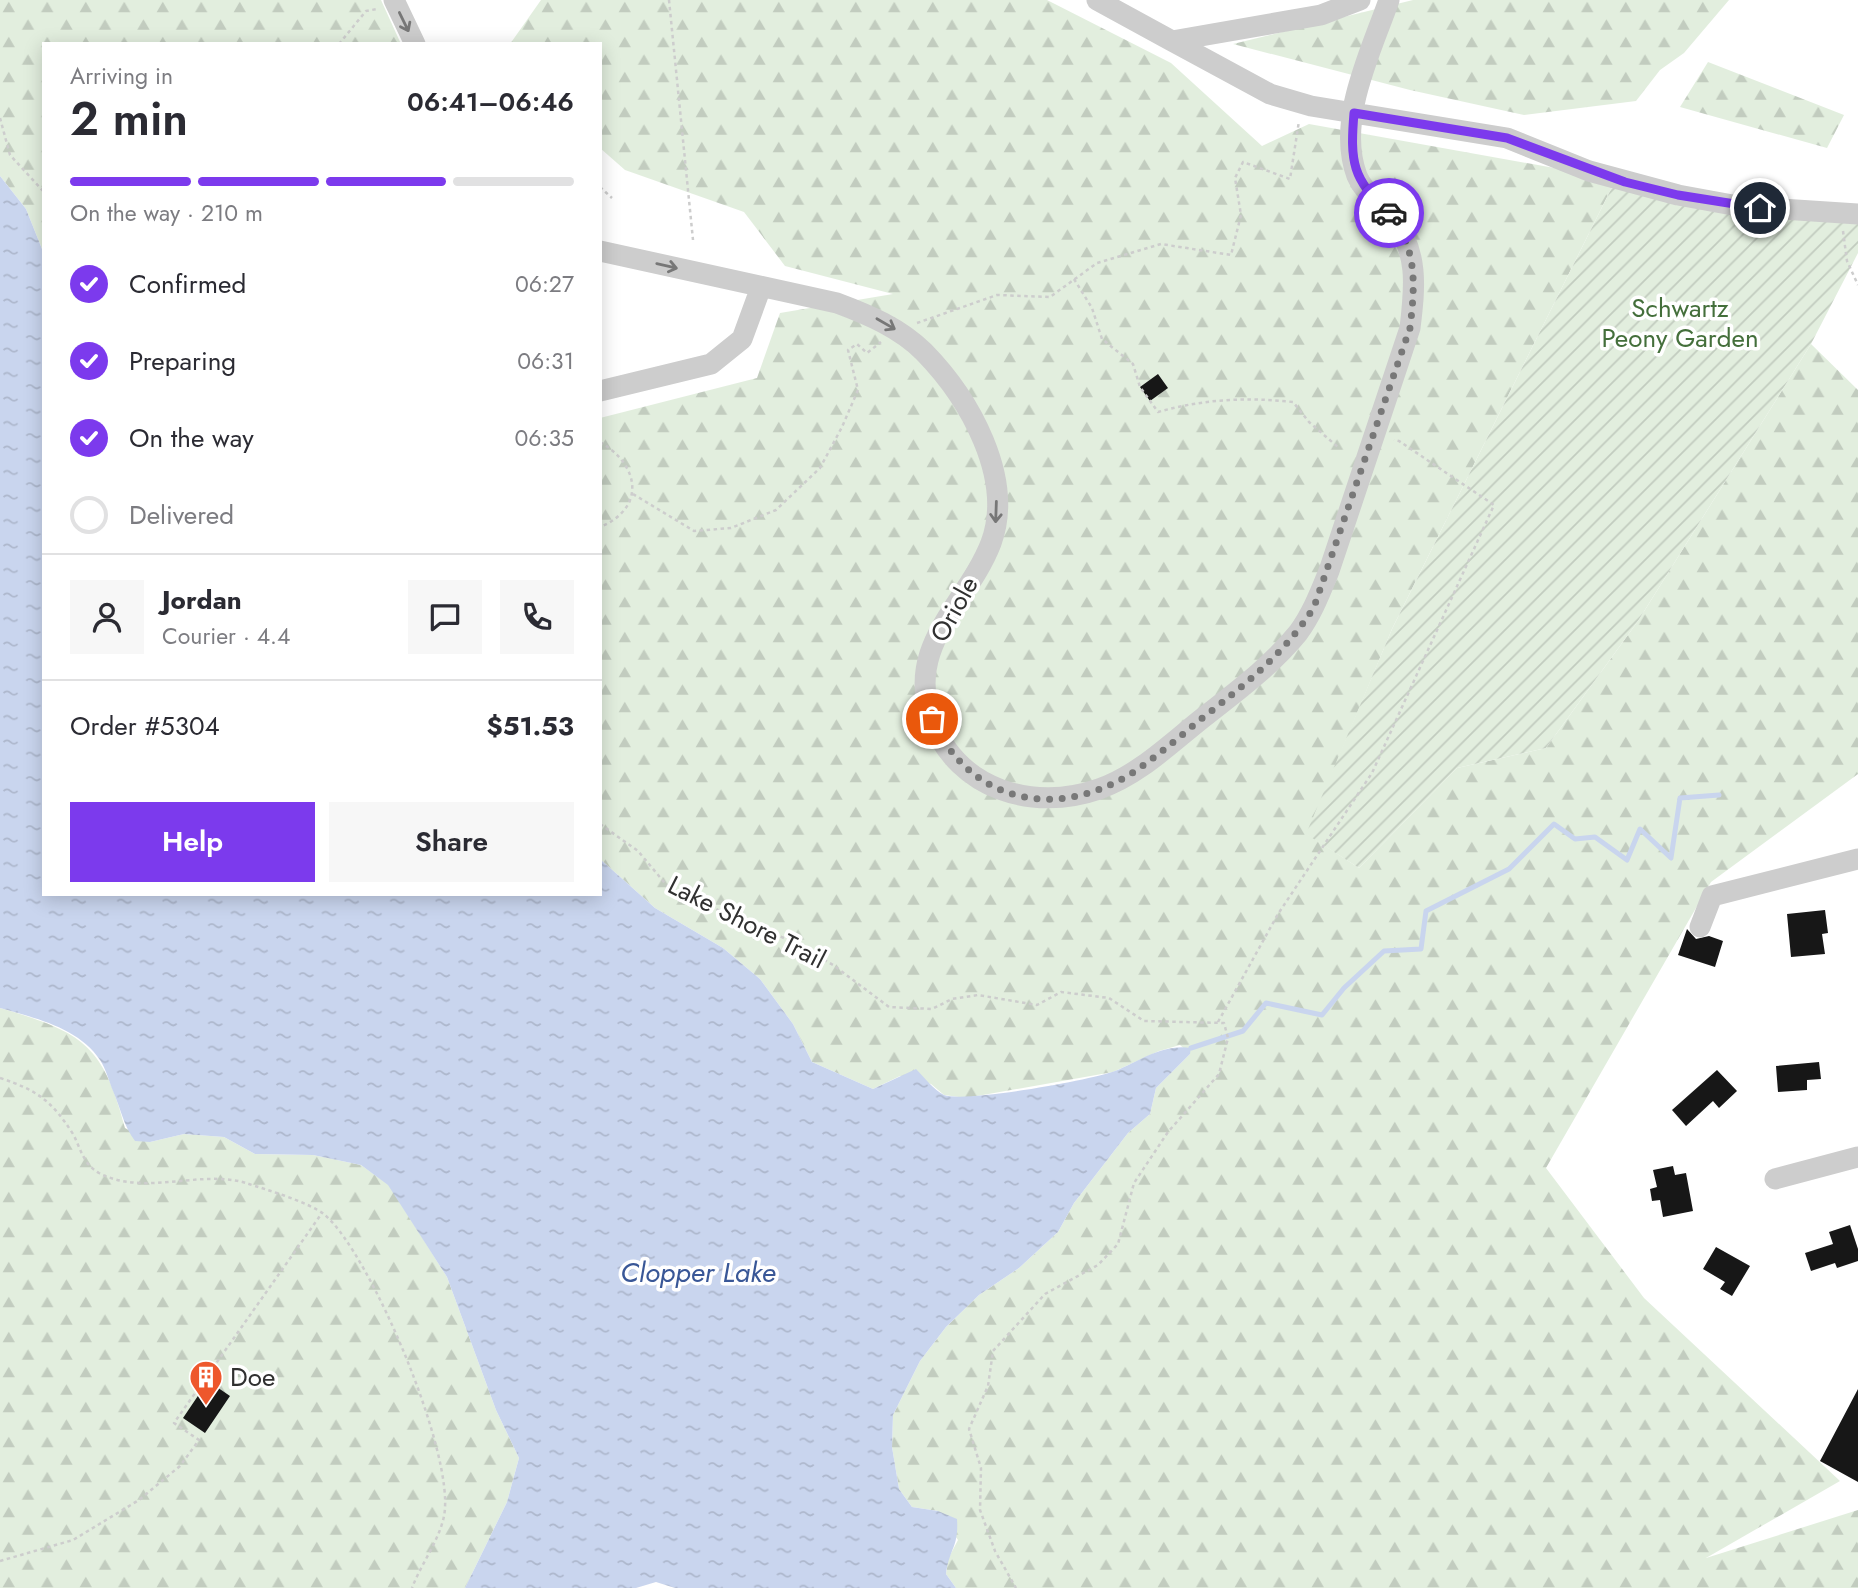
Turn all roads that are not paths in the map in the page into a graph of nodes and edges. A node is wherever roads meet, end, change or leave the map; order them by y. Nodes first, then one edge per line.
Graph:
1 (1097, 0) edge
2 (1360, 0) edge
3 (1389, 0) edge
4 (396, 4) edge
5 (1172, 41) junction
6 (414, 42) edge
7 (1354, 113) junction
8 (1850, 214) edge
9 (602, 251) edge
10 (761, 287) junction
11 (602, 391) edge
12 (1858, 859) edge
13 (1700, 927) dead end
14 (1858, 1157) edge
15 (1775, 1179) dead end

1 - 5 street
2 - 5 street
3 - 7 street, Oriole
4 -> 6 street
5 - 7 street
7 - 8 street
10 -> 7 street, Oriole
9 -> 10 street, Oriole
10 - 11 street
12 - 13 street
14 - 15 street

